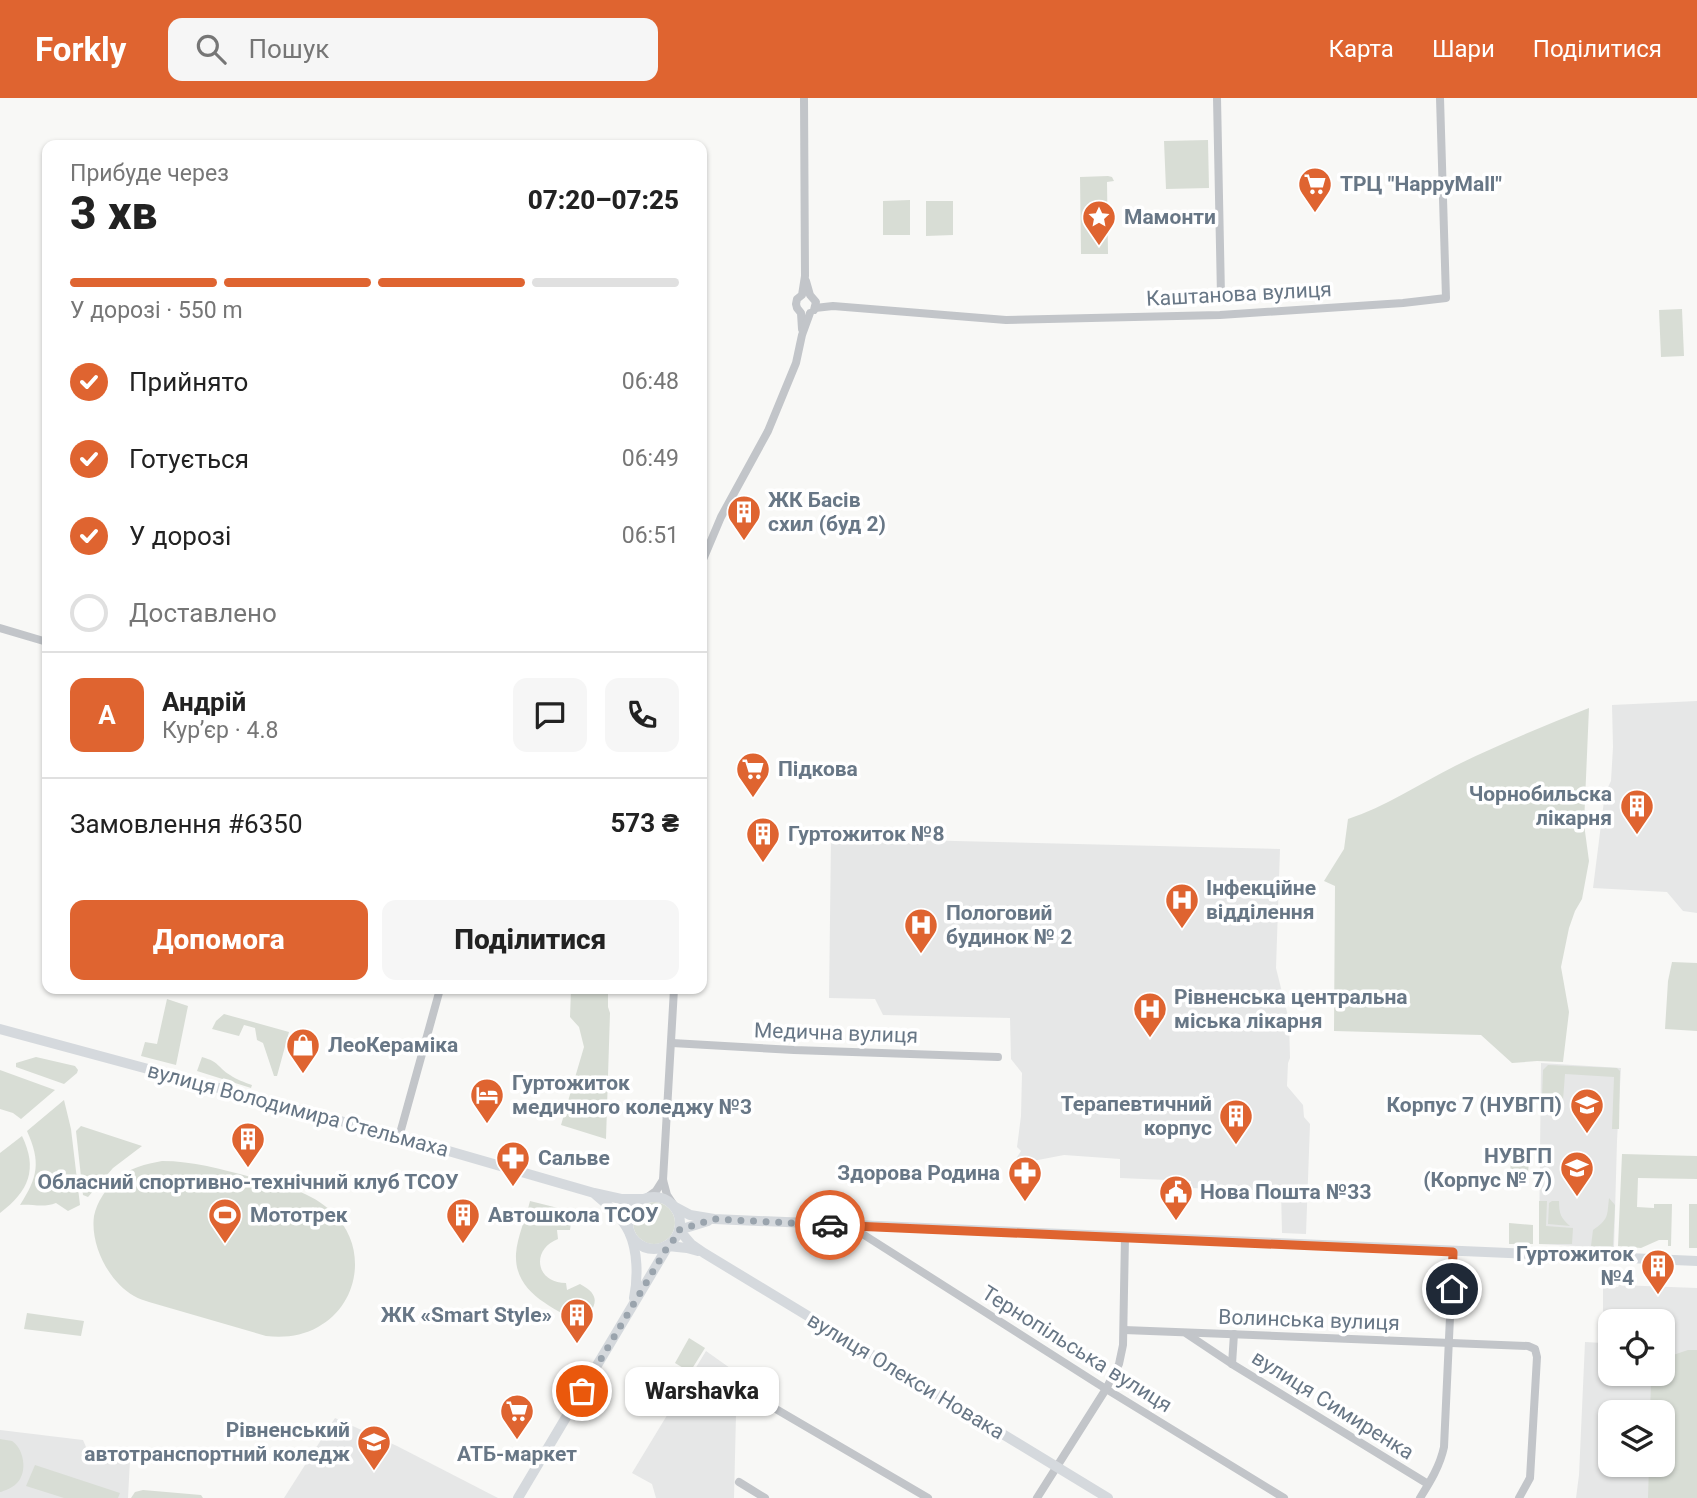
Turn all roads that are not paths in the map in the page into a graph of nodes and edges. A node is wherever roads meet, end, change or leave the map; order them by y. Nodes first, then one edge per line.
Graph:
1 (804, 98) edge
2 (1217, 98) edge
3 (1440, 98) edge
4 (1221, 296) dead end
5 (809, 304) junction
6 (707, 550) edge
7 (0, 628) edge
8 (42, 641) edge
9 (439, 994) edge
10 (674, 994) edge
11 (0, 1029) edge
12 (672, 1043) junction
13 (998, 1057) dead end
14 (399, 1136) junction
15 (663, 1180) junction
16 (594, 1193) junction
17 (645, 1199) junction
18 (675, 1207) junction
19 (714, 1219) junction
20 (854, 1226) junction
21 (679, 1230) junction
22 (629, 1233) junction
23 (1125, 1237) junction
24 (668, 1246) junction
25 (1453, 1252) junction
26 (704, 1253) junction
27 (1697, 1261) edge
28 (633, 1305) junction
29 (1124, 1330) junction
30 (1184, 1332) junction
31 (1234, 1334) junction
32 (1449, 1343) junction
33 (1232, 1364) junction
34 (740, 1388) dead end
35 (1105, 1389) junction
36 (1056, 1467) junction
37 (739, 1482) dead end
38 (1428, 1484) junction
39 (518, 1498) edge
40 (765, 1498) edge
41 (928, 1498) edge
42 (1037, 1498) edge
43 (1108, 1498) edge
44 (1283, 1498) edge
45 (1420, 1498) edge
46 (1519, 1498) edge

1 - 5 street
2 - 4 street
3 - 5 street, Каштанова вулиця
5 - 6 street
7 - 8 street
9 - 14 street
10 - 12 street
11 - 14 main road, вулиця Володимира Стельмаха
12 - 13 street, Медична вулиця
12 - 15 street
14 - 16 main road, вулиця Володимира Стельмаха
15 - 17 street
15 - 18 street
16 - 17 main road, вулиця Володимира Стельмаха
16 - 22 main road, вулиця Володимира Стельмаха
17 - 18 main road
17 - 22 main road
18 - 19 main road
18 - 21 main road
19 - 20 main road
19 - 21 main road
20 - 23 main road
20 - 35 street, Тернопільська вулиця
21 - 24 main road
21 - 26 main road, вулиця Олекси Новака
22 - 24 main road
22 - 28 main road
23 - 25 main road
23 - 29 street
24 - 26 main road, вулиця Олекси Новака
24 - 28 main road
25 - 27 main road
25 - 32 street
26 - 36 main road, вулиця Олекси Новака
28 - 39 main road
29 - 30 street, Волинська вулиця
29 - 35 street
30 - 31 street, Волинська вулиця
30 - 33 street, вулиця Симиренка
31 - 32 street, Волинська вулиця
31 - 33 street
32 - 38 street
32 - 46 street, Волинська вулиця
33 - 38 street, вулиця Симиренка
34 - 41 street
35 - 36 street
35 - 44 street, Тернопільська вулиця
36 - 42 street
36 - 43 main road, вулиця Олекси Новака
37 - 40 street
38 - 45 street

